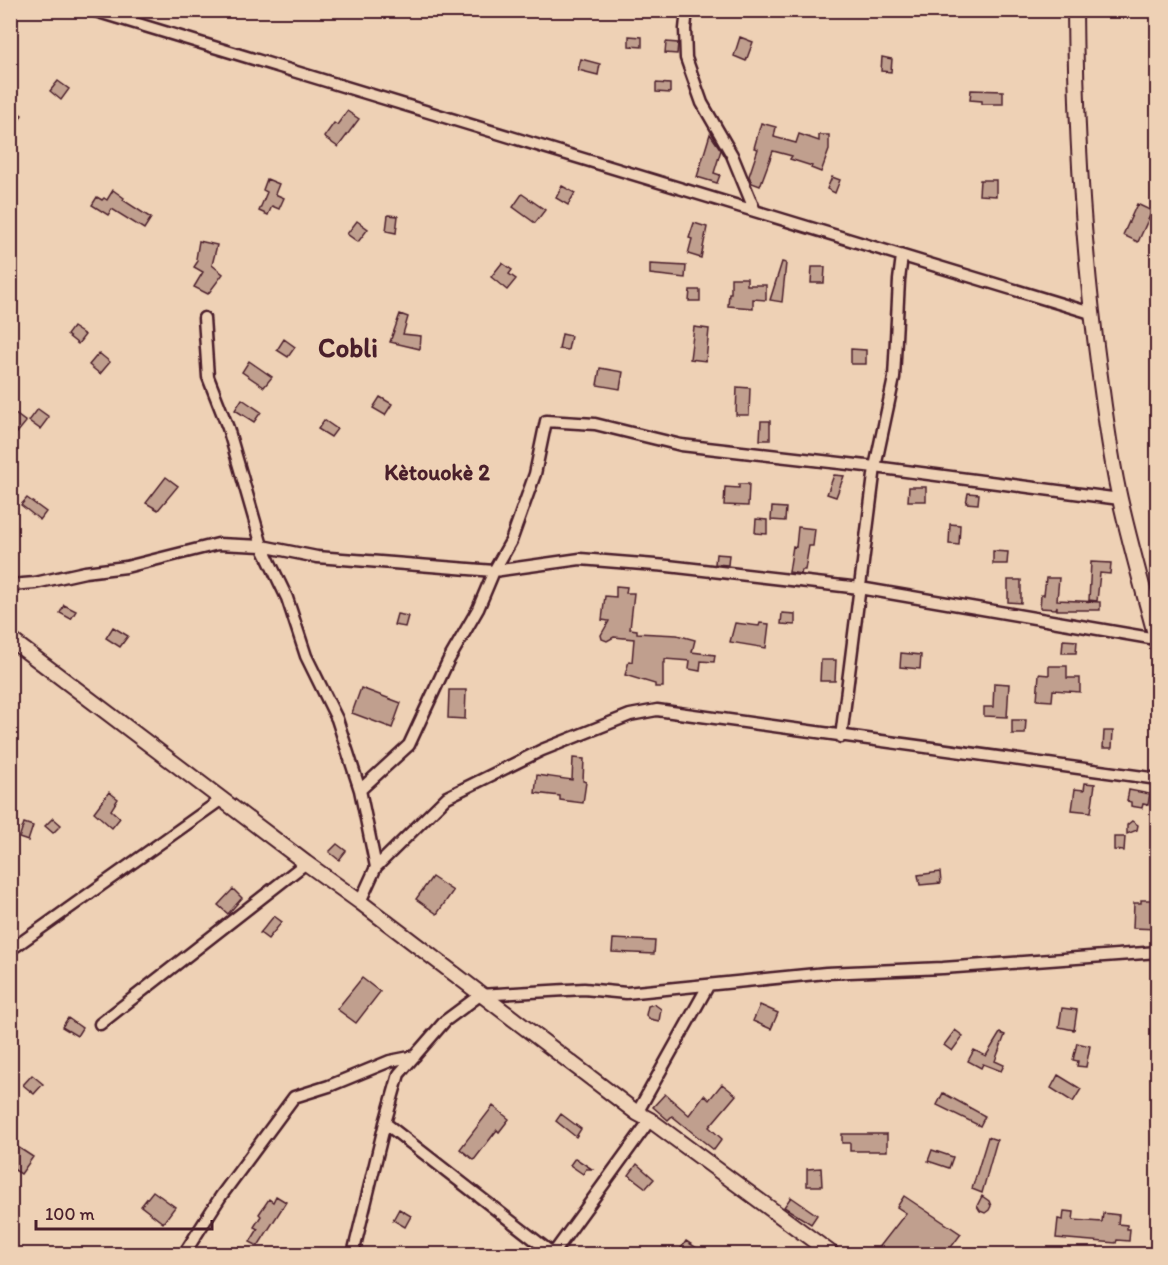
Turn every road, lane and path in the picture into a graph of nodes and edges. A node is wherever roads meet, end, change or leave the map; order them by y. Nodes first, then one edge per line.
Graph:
1 (92, 10) edge
2 (687, 10) edge
3 (1075, 10) edge
4 (755, 211) junction
5 (902, 256) junction
6 (1091, 313) junction
7 (204, 318) dead end
8 (876, 467) junction
9 (1120, 499) junction
10 (262, 546) junction
11 (494, 571) junction
12 (10, 585) edge
13 (860, 588) junction
14 (10, 639) edge
15 (1157, 642) edge
16 (841, 737) junction
17 (1158, 779) edge
18 (360, 790) junction
19 (222, 799) junction
20 (306, 863) junction
21 (376, 867) junction
22 (360, 902) junction
23 (16, 946) dead end
24 (1158, 952) edge
25 (708, 986) junction
26 (480, 995) junction
27 (100, 1024) dead end
28 (415, 1056) junction
29 (643, 1117) junction
30 (385, 1123) junction
31 (828, 1253) edge
32 (183, 1254) edge
33 (353, 1254) edge
34 (553, 1254) edge

1 - 4 street
2 - 4 street
3 - 6 main road
4 - 5 street
5 - 6 street
5 - 8 street
6 - 9 main road
7 - 10 street
8 - 9 street
8 - 11 street
8 - 13 street
9 - 15 main road
10 - 11 street
10 - 12 street
10 - 18 street
11 - 13 street
11 - 18 street
13 - 15 street
13 - 16 street
14 - 19 main road
16 - 17 street
16 - 21 street
18 - 21 street
19 - 20 main road
19 - 23 street
20 - 22 main road
20 - 27 street
21 - 22 street
22 - 26 main road
24 - 25 street
25 - 26 street
25 - 29 street
26 - 28 street
26 - 29 main road
28 - 30 street
28 - 32 street
29 - 31 main road
29 - 34 street
30 - 33 street
30 - 34 street

